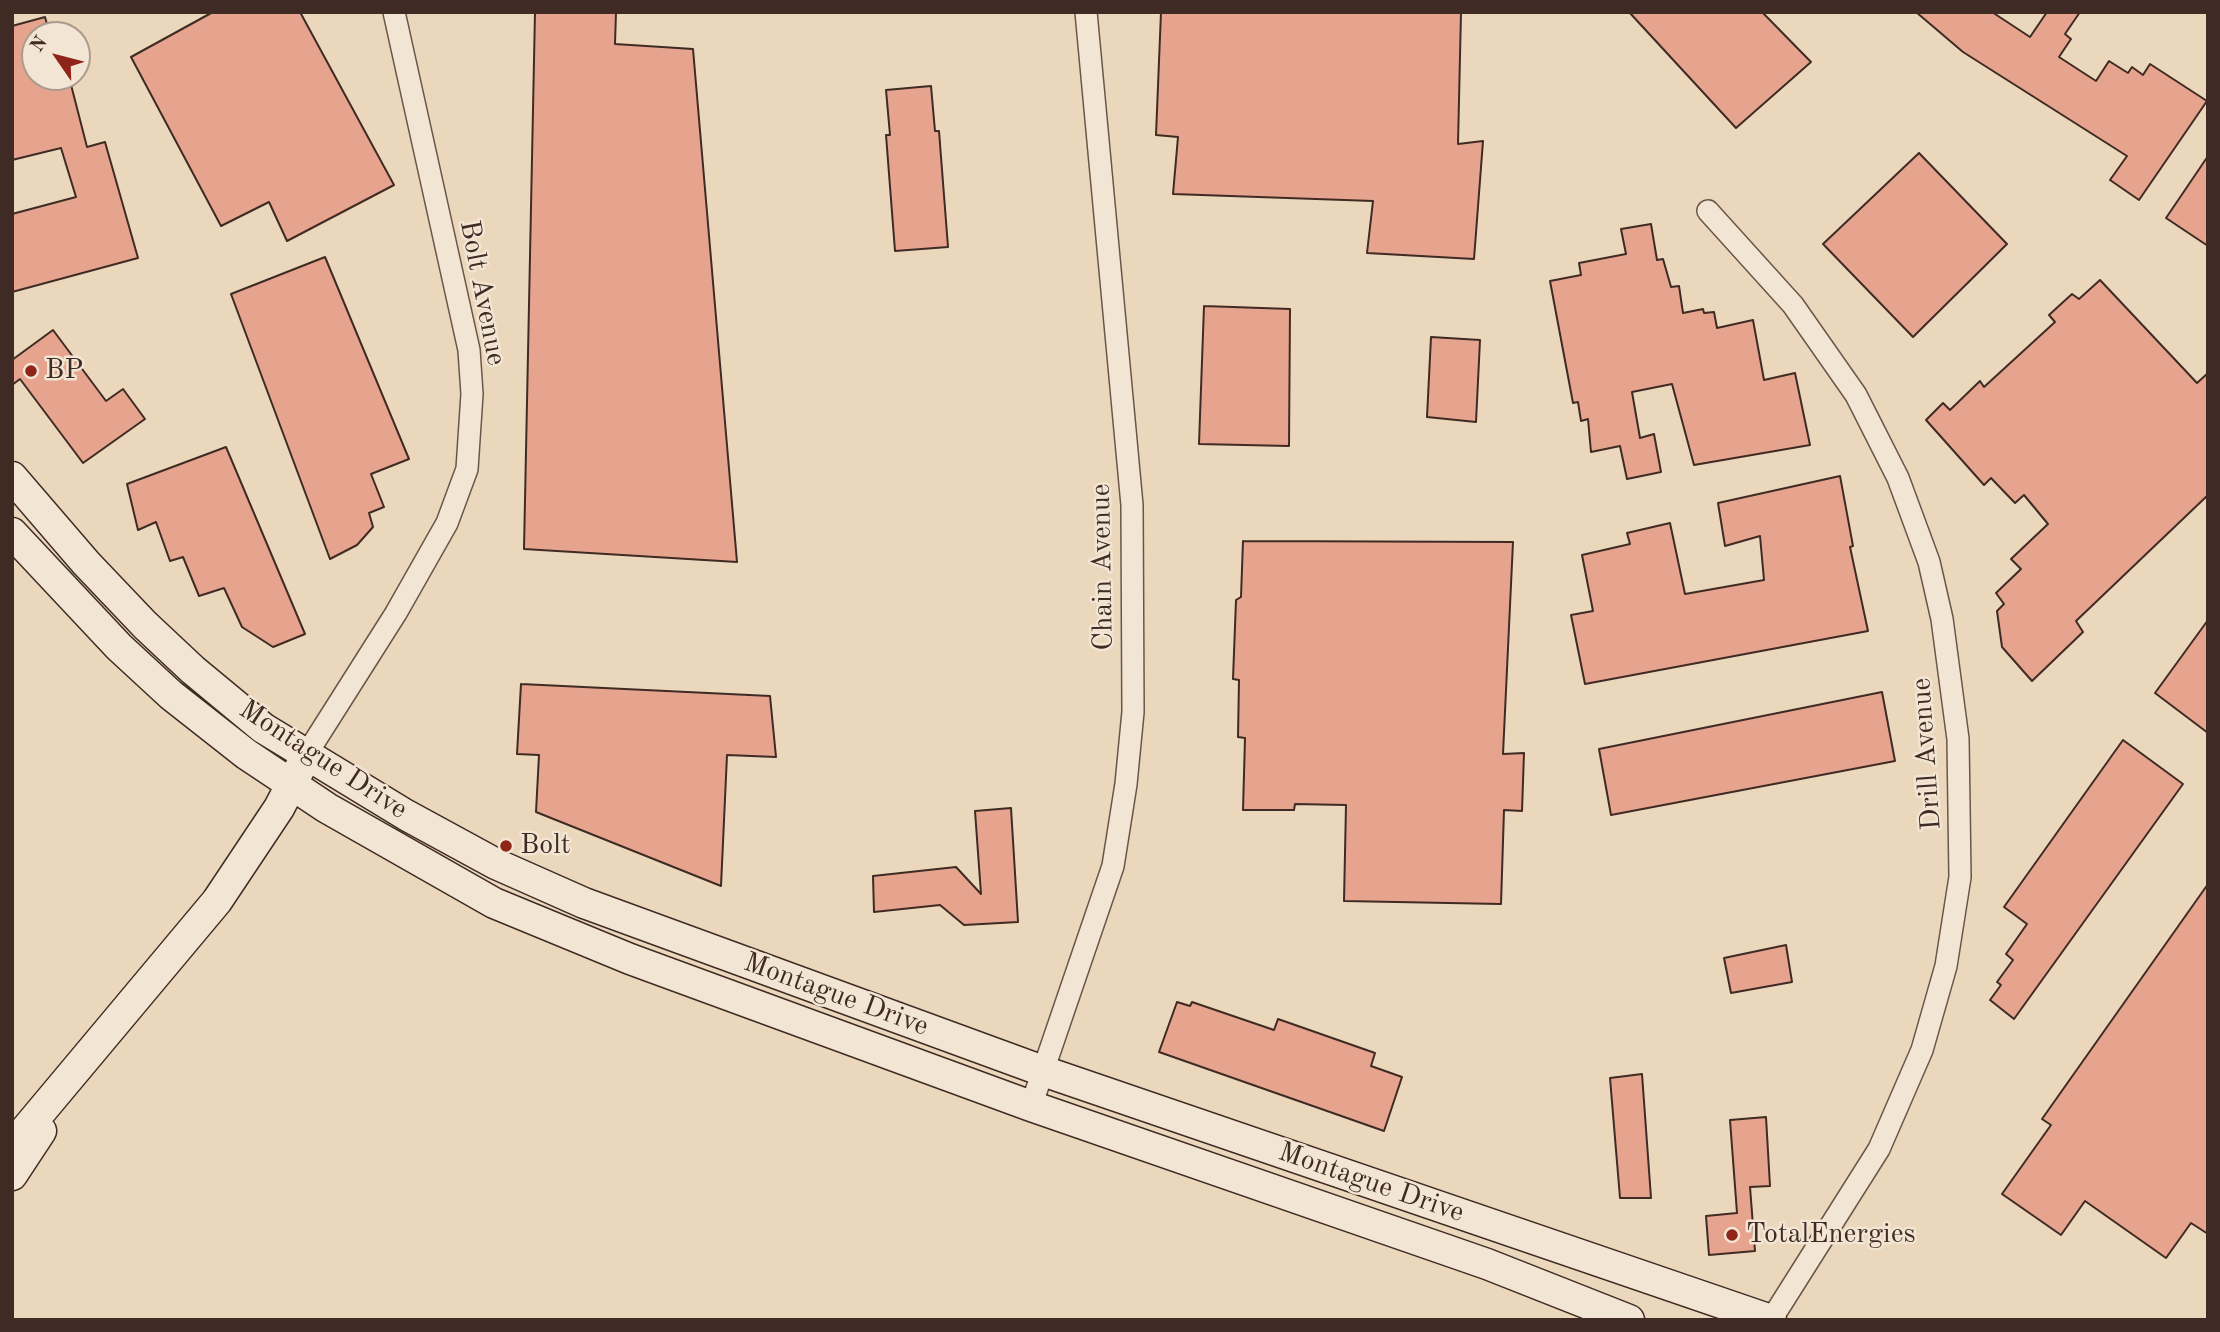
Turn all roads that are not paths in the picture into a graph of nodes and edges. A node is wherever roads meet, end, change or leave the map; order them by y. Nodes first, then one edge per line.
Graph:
1 (394, 12) edge
2 (1086, 12) edge
3 (1708, 211) dead end
4 (12, 477) edge
5 (12, 533) edge
6 (306, 755) junction
7 (291, 785) junction
8 (136, 999) junction
9 (1043, 1071) junction
10 (1031, 1106) junction
11 (12, 1146) edge
12 (12, 1175) edge
13 (1629, 1320) edge
14 (1771, 1320) edge

1 - 6 street, Bolt Avenue
2 - 9 street, Chain Avenue
3 - 14 street, Drill Avenue
4 - 6 main road, Montague Drive
5 - 7 main road, Montague Drive
6 - 7 main road
6 - 9 main road, Montague Drive
7 - 8 main road
7 - 10 main road, Montague Drive
8 - 11 main road
8 - 12 main road
9 - 10 street, Chain Avenue
9 - 14 main road, Montague Drive
10 - 13 main road, Montague Drive

